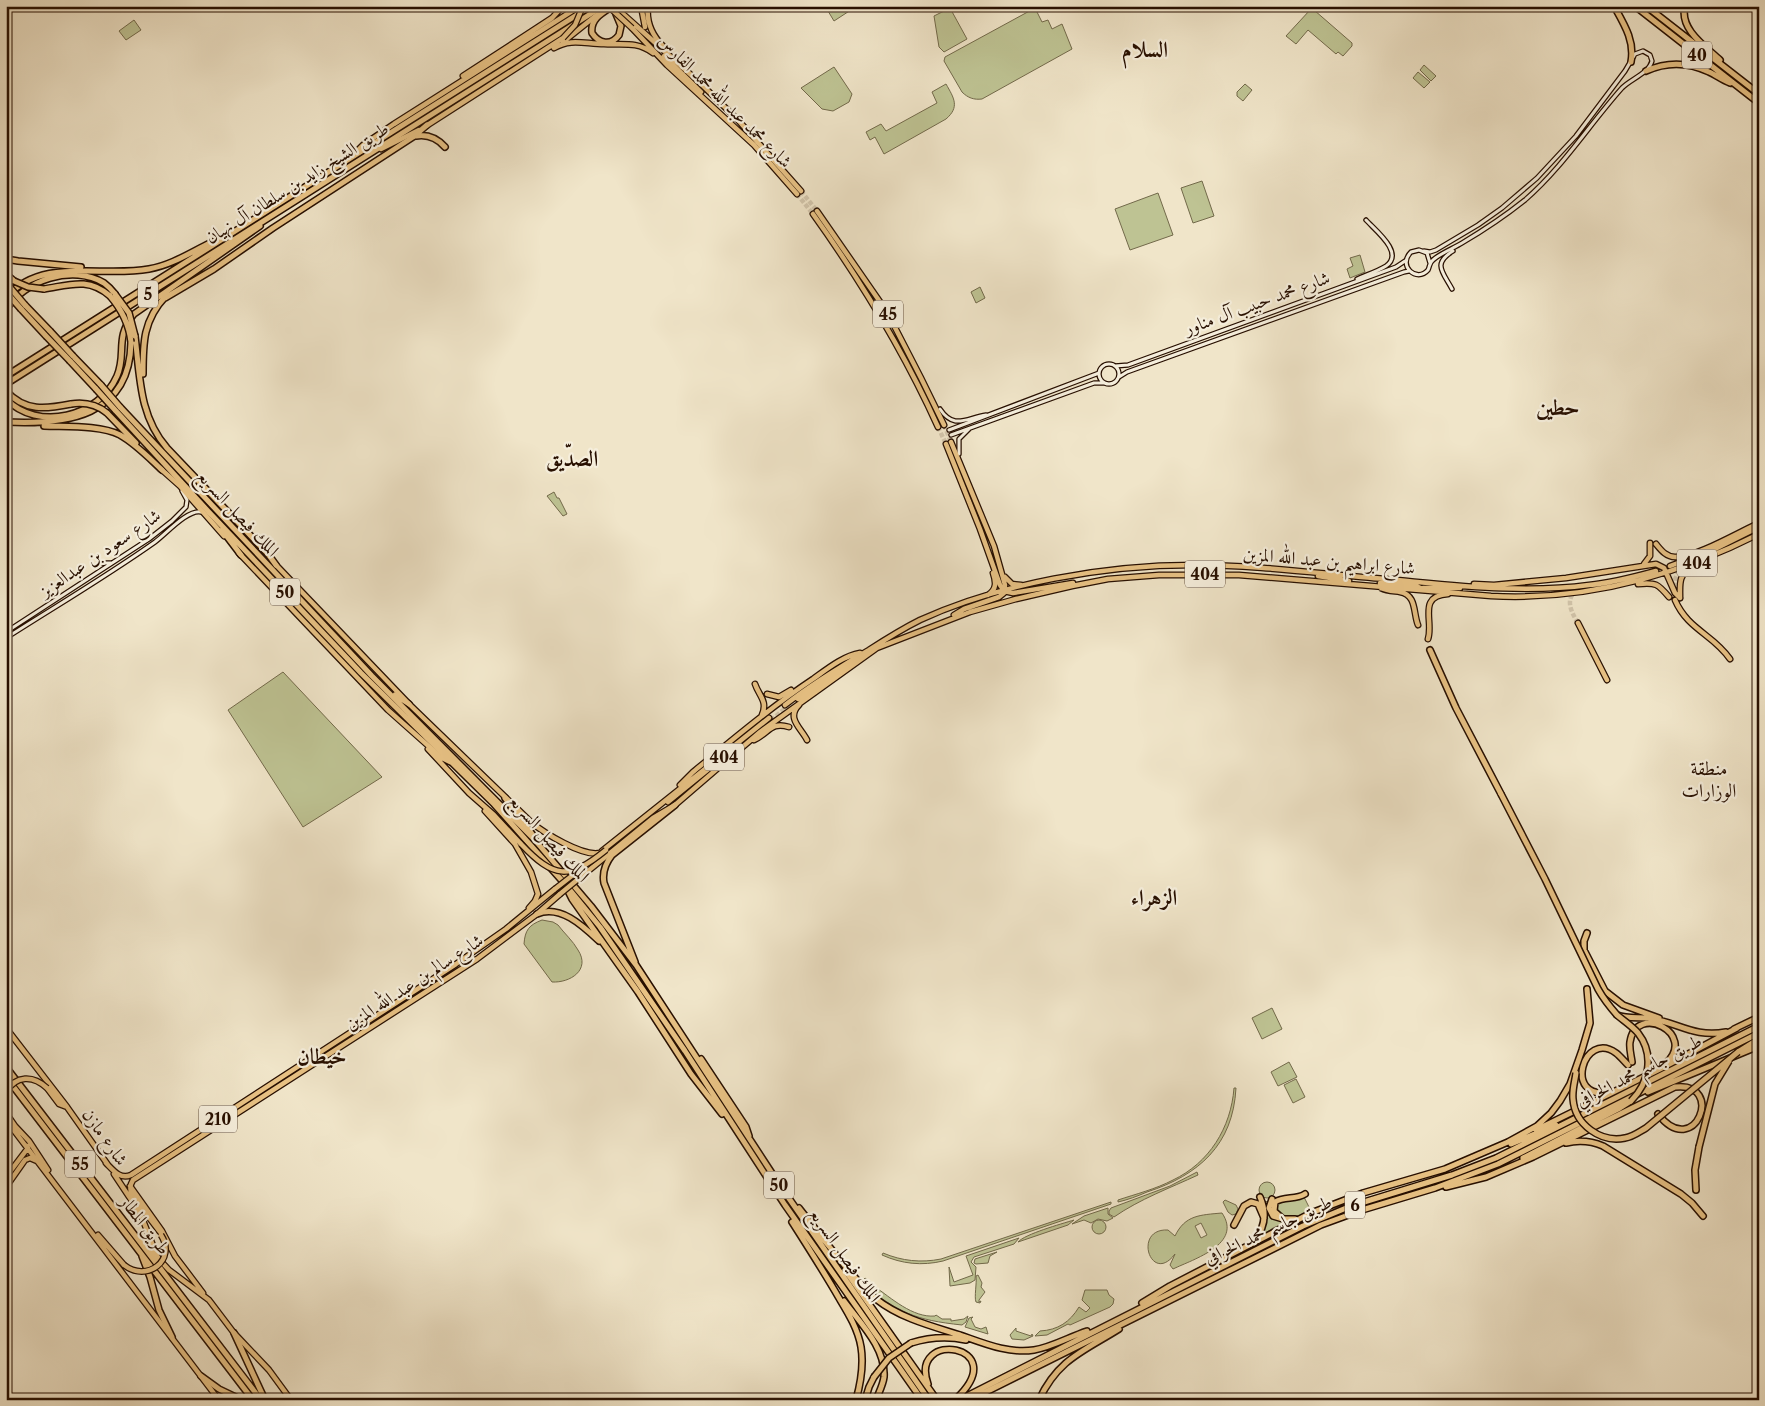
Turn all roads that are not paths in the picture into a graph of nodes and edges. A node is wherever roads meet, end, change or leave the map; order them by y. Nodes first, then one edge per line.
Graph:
1 (563, 6) edge
2 (582, 6) edge
3 (591, 6) edge
4 (603, 6) edge
5 (611, 6) edge
6 (648, 6) edge
7 (1614, 6) edge
8 (1635, 6) edge
9 (1646, 6) edge
10 (1661, 6) edge
11 (1672, 6) edge
12 (1686, 6) edge
13 (641, 8) edge
14 (616, 14) junction
15 (633, 27) junction
16 (645, 27) tunnel mouth
17 (554, 48) junction
18 (663, 57) junction
19 (671, 57) junction
20 (1631, 62) junction
21 (1646, 71) junction
22 (1738, 78) junction
23 (458, 83) junction
24 (1733, 83) junction
25 (487, 87) junction
26 (1759, 94) edge
27 (1759, 103) edge
28 (427, 125) junction
29 (413, 137) junction
30 (445, 147) dead end
31 (352, 157) junction
32 (362, 158) junction
33 (267, 218) junction
34 (1366, 220) dead end
35 (225, 237) junction
36 (1458, 245) junction
37 (1424, 251) junction
38 (6, 259) edge
39 (1406, 260) junction
40 (1430, 263) junction
41 (116, 271) junction
42 (1410, 272) junction
43 (194, 273) junction
44 (6, 274) edge
45 (7, 284) edge
46 (1342, 286) junction
47 (1452, 289) dead end
48 (6, 292) edge
49 (113, 295) junction
50 (6, 298) edge
51 (165, 298) junction
52 (23, 307) junction
53 (6, 310) edge
54 (1115, 366) junction
55 (1099, 373) junction
56 (6, 376) edge
57 (1119, 376) junction
58 (1104, 383) junction
59 (6, 384) edge
60 (6, 392) edge
61 (142, 399) junction
62 (6, 400) edge
63 (118, 408) junction
64 (940, 409) dead end
65 (991, 415) junction
66 (6, 423) edge
67 (941, 426) joint
68 (971, 427) junction
69 (949, 430) dead end
70 (951, 435) dead end
71 (959, 454) dead end
72 (162, 470) junction
73 (180, 486) junction
74 (205, 511) junction
75 (222, 515) junction
76 (172, 521) junction
77 (1759, 523) edge
78 (176, 525) junction
79 (1759, 527) edge
80 (1759, 534) edge
81 (985, 543) junction
82 (1650, 543) dead end
83 (1656, 544) dead end
84 (241, 555) joint
85 (114, 562) junction
86 (1700, 562) junction
87 (103, 563) dead end
88 (1686, 563) tunnel mouth
89 (276, 564) junction
90 (1640, 566) junction
91 (1668, 569) junction
92 (1656, 571) tunnel mouth
93 (100, 572) junction
94 (1003, 573) junction
95 (1311, 573) junction
96 (1393, 580) junction
97 (1044, 581) junction
98 (1095, 581) junction
99 (82, 583) junction
100 (1631, 583) junction
101 (86, 586) junction
102 (1377, 586) junction
103 (1589, 586) junction
104 (1468, 587) junction
105 (1580, 588) dead end
106 (1422, 590) junction
107 (1004, 591) junction
108 (1453, 592) junction
109 (984, 597) junction
110 (1669, 597) dead end
111 (1677, 599) junction
112 (944, 621) junction
113 (1578, 623) tunnel mouth
114 (1418, 625) dead end
115 (6, 632) edge
116 (6, 638) edge
117 (1428, 640) dead end
118 (877, 648) junction
119 (1430, 650) dead end
120 (863, 652) junction
121 (1730, 659) dead end
122 (372, 676) junction
123 (1607, 680) dead end
124 (810, 681) junction
125 (755, 684) dead end
126 (768, 694) dead end
127 (803, 700) junction
128 (409, 704) junction
129 (762, 716) junction
130 (770, 719) tunnel mouth
131 (789, 728) dead end
132 (412, 731) junction
133 (750, 740) junction
134 (807, 740) dead end
135 (451, 762) junction
136 (677, 792) junction
137 (505, 798) junction
138 (477, 800) junction
139 (675, 805) junction
140 (659, 814) junction
141 (534, 839) junction
142 (600, 853) junction
143 (565, 884) junction
144 (553, 891) junction
145 (560, 894) joint
146 (555, 899) junction
147 (528, 912) junction
148 (537, 914) junction
149 (1587, 933) dead end
150 (498, 944) junction
151 (479, 949) junction
152 (613, 956) junction
153 (636, 965) junction
154 (1595, 988) junction
155 (1588, 989) dead end
156 (377, 1019) junction
157 (1759, 1019) edge
158 (1670, 1025) junction
159 (1759, 1026) edge
160 (6, 1028) edge
161 (1682, 1028) junction
162 (1737, 1028) junction
163 (1759, 1033) edge
164 (1759, 1039) edge
165 (1716, 1042) junction
166 (1759, 1045) edge
167 (330, 1046) junction
168 (324, 1050) junction
169 (1582, 1050) junction
170 (1696, 1050) junction
171 (333, 1051) junction
172 (1738, 1052) junction
173 (327, 1055) junction
174 (6, 1067) edge
175 (1660, 1069) junction
176 (1673, 1070) junction
177 (6, 1077) edge
178 (273, 1086) junction
179 (1617, 1090) junction
180 (6, 1092) edge
181 (1614, 1106) junction
182 (67, 1107) junction
183 (6, 1113) edge
184 (1658, 1114) dead end
185 (8, 1120) edge
186 (1569, 1122) junction
187 (14, 1125) junction
188 (736, 1130) junction
189 (16, 1133) junction
190 (1501, 1145) junction
191 (28, 1148) junction
192 (1551, 1148) junction
193 (1479, 1154) junction
194 (19, 1160) junction
195 (38, 1162) junction
196 (106, 1163) junction
197 (142, 1171) junction
198 (12, 1173) junction
199 (1494, 1174) junction
200 (8, 1178) edge
201 (120, 1183) junction
202 (778, 1184) junction
203 (130, 1185) junction
204 (6, 1187) edge
205 (1435, 1188) junction
206 (1696, 1190) dead end
207 (1305, 1194) dead end
208 (1260, 1197) dead end
209 (67, 1198) junction
210 (1272, 1199) dead end
211 (109, 1202) junction
212 (785, 1205) junction
213 (144, 1211) junction
214 (1703, 1216) dead end
215 (1264, 1218) junction
216 (1283, 1219) junction
217 (1297, 1219) junction
218 (1234, 1225) dead end
219 (89, 1228) junction
220 (824, 1239) junction
221 (136, 1245) junction
222 (1250, 1245) junction
223 (158, 1258) junction
224 (828, 1278) junction
225 (209, 1300) junction
226 (1117, 1319) junction
227 (1134, 1319) junction
228 (1102, 1327) junction
229 (234, 1333) junction
230 (172, 1337) junction
231 (989, 1345) junction
232 (201, 1376) junction
233 (936, 1399) edge
234 (1039, 1399) edge
235 (219, 1400) edge
236 (242, 1400) edge
237 (253, 1400) edge
238 (261, 1400) edge
239 (265, 1400) edge
240 (291, 1400) edge
241 (856, 1400) edge
242 (865, 1400) edge
243 (876, 1400) edge
244 (922, 1400) edge
245 (929, 1400) edge
246 (957, 1400) edge
247 (970, 1400) edge

1 - 23 main road
2 - 23 main road
2 - 25 main road, bridge
3 - 31 highway, طريق الشيخ زايد بن سلطان آل نهيان / 5
4 - 32 highway, طريق الشيخ زايد بن سلطان آل نهيان / 5
5 - 14 main road, bridge
5 - 14 highway, bridge
5 - 15 main road
5 - 17 main road
6 - 19 main road
7 - 20 highway
8 - 24 highway, 40
9 - 22 highway, 40
10 - 11 highway
12 - 22 highway
13 - 16 main road
14 - 15 main road, bridge
15 - 18 main road, شارع محمد عبد الله محمد الفارس
15 - 19 main road, شارع محمد عبد الله محمد الفارس
17 - 18 main road
17 - 25 main road
18 - 19 main road, شارع محمد عبد الله محمد الفارس
20 - 21 main road
20 - 37 main road
21 - 24 highway
21 - 36 main road
22 - 26 highway, 40
23 - 31 main road
24 - 27 highway, 40
25 - 28 main road
28 - 29 highway
28 - 32 main road
29 - 30 highway
29 - 51 highway
31 - 35 highway, طريق الشيخ زايد بن سلطان آل نهيان / 5
32 - 33 highway, طريق الشيخ زايد بن سلطان آل نهيان / 5
33 - 43 highway
33 - 59 highway, طريق الشيخ زايد بن سلطان آل نهيان / 5
34 - 46 main road
35 - 41 highway
35 - 56 highway, طريق الشيخ زايد بن سلطان آل نهيان / 5
36 - 40 main road
36 - 47 main road
37 - 39 main road
37 - 40 main road
38 - 41 highway
39 - 42 main road
39 - 46 main road, شارع محمد حبيب آل مناور
40 - 42 main road
41 - 50 highway
42 - 57 main road, شارع محمد حبيب آل مناور
43 - 51 highway
43 - 62 highway
44 - 49 highway, bridge
45 - 52 highway, 50, bridge
46 - 54 main road, شارع محمد حبيب آل مناور
48 - 52 highway, 50, bridge
49 - 53 highway
49 - 61 highway, bridge
49 - 66 highway, bridge
51 - 61 highway
52 - 63 highway, الملك فيصل السريع / 50, bridge
54 - 55 main road
54 - 57 main road
55 - 58 main road
55 - 65 main road
57 - 58 main road
58 - 68 main road
60 - 72 highway, bridge
61 - 89 highway
63 - 74 highway, الملك فيصل السريع / 50
63 - 75 highway, الملك فيصل السريع / 50
64 - 65 main road
65 - 69 main road
66 - 72 highway
67 - 67 main road, 45
68 - 70 main road
68 - 71 main road
72 - 73 main road, الملك فيصل السريع
73 - 74 main road, الملك فيصل السريع
73 - 76 main road, شارع سعود بن عبدالعزيز
74 - 78 main road, شارع سعود بن عبدالعزيز
74 - 84 highway
74 - 135 highway, الملك فيصل السريع / 50
75 - 89 highway
75 - 122 highway, الملك فيصل السريع / 50
76 - 78 main road
76 - 85 main road, شارع سعود بن عبدالعزيز
77 - 83 main road
78 - 101 main road, شارع سعود بن عبدالعزيز
79 - 88 main road
79 - 91 main road, 404
80 - 86 main road, 404
81 - 94 main road
81 - 107 main road
81 - 109 main road
82 - 90 main road
84 - 132 main road, الملك فيصل السريع
85 - 87 main road
85 - 93 main road, شارع سعود بن عبدالعزيز
86 - 91 main road, 404
86 - 111 main road
89 - 128 main road, الملك فيصل السريع
90 - 91 main road
90 - 96 main road
91 - 100 main road, 404
91 - 111 main road
92 - 103 main road, شارع ابراهيم بن عبد الله المزين / 404
93 - 99 main road, شارع سعود بن عبدالعزيز
93 - 101 main road
94 - 97 main road
94 - 107 main road
95 - 96 main road, شارع ابراهيم بن عبد الله المزين / 404
95 - 97 main road, شارع ابراهيم بن عبد الله المزين / 404
95 - 106 main road
96 - 104 main road, شارع ابراهيم بن عبد الله المزين / 404
97 - 107 main road, شارع ابراهيم بن عبد الله المزين / 404
98 - 102 main road, 404
98 - 107 main road
98 - 112 main road, 404
99 - 101 main road
99 - 115 main road, شارع سعود بن عبدالعزيز
100 - 108 main road, 404
100 - 110 main road
101 - 116 main road, شارع سعود بن عبدالعزيز
102 - 106 main road, 404
102 - 114 main road
103 - 104 main road, شارع ابراهيم بن عبد الله المزين / 404
103 - 105 main road
104 - 106 main road
106 - 108 main road, 404
107 - 109 main road, شارع ابراهيم بن عبد الله المزين / 404
107 - 112 main road
108 - 117 main road
109 - 120 main road, شارع ابراهيم بن عبد الله المزين / 404
111 - 121 main road
112 - 118 main road, 404
113 - 123 main road
118 - 120 main road, 404
118 - 127 main road, 404
119 - 154 highway, bridge
120 - 124 main road
122 - 128 highway
122 - 141 highway, الملك فيصل السريع / 50
124 - 126 main road
124 - 129 main road
125 - 129 main road
127 - 133 main road, 404
127 - 134 main road
128 - 137 main road, الملك فيصل السريع
129 - 136 main road
130 - 136 main road
131 - 133 main road
132 - 135 main road, الملك فيصل السريع
132 - 138 main road
133 - 139 main road, 404
135 - 143 highway, الملك فيصل السريع / 50
136 - 138 main road, bridge
136 - 140 main road
136 - 142 main road, شارع سالم بن عبد الله المزين
137 - 141 highway
137 - 142 main road, الملك فيصل السريع
138 - 147 main road
139 - 140 main road, 404
139 - 153 highway
140 - 145 main road, 404, bridge
141 - 153 highway, الملك فيصل السريع / 50
142 - 144 main road, شارع سالم بن عبد الله المزين, bridge
143 - 152 highway
143 - 188 highway, الملك فيصل السريع / 50
144 - 146 main road
144 - 147 main road, شارع سالم بن عبد الله المزين / 210
145 - 146 main road, شارع سالم بن عبد الله المزين / 210
146 - 148 main road, شارع سالم بن عبد الله المزين / 210
147 - 151 main road, شارع سالم بن عبد الله المزين / 210
148 - 150 main road, شارع سالم بن عبد الله المزين / 210
148 - 152 highway
149 - 161 highway
150 - 151 main road
150 - 156 main road, شارع سالم بن عبد الله المزين / 210
151 - 156 main road, شارع سالم بن عبد الله المزين / 210
152 - 188 highway
153 - 202 highway, الملك فيصل السريع / 50
154 - 158 highway
154 - 158 highway
154 - 199 highway, bridge
155 - 169 highway
156 - 167 main road, شارع سالم بن عبد الله المزين / 210
156 - 171 main road, شارع سالم بن عبد الله المزين / 210
157 - 162 highway
157 - 165 highway
158 - 161 highway
159 - 176 highway, طريق جاسم محمد الخرافي / 6
160 - 182 main road, شارع مازن
161 - 162 highway
162 - 170 highway
163 - 181 highway, طريق جاسم محمد الخرافي / 6
164 - 172 highway
165 - 170 highway
165 - 176 highway
166 - 181 highway
167 - 168 main road, شارع سالم بن عبد الله المزين / 210
167 - 171 main road
168 - 173 main road
168 - 178 main road, شارع سالم بن عبد الله المزين / 210
169 - 172 highway, bridge
169 - 190 highway
170 - 175 highway
171 - 173 main road, شارع سالم بن عبد الله المزين / 210
172 - 206 highway, bridge
173 - 178 main road, شارع سالم بن عبد الله المزين / 210
174 - 211 highway, طريق المطار / 55
175 - 179 highway
175 - 179 highway
176 - 186 highway, طريق جاسم محمد الخرافي / 6
177 - 221 highway, طريق المطار / 55
178 - 197 main road, شارع سالم بن عبد الله المزين / 210
179 - 190 highway
180 - 182 main road, bridge
181 - 205 highway, طريق جاسم محمد الخرافي / 6
182 - 196 main road, شارع مازن
183 - 185 main road
184 - 192 highway
185 - 187 main road
185 - 189 main road
186 - 193 highway
186 - 226 highway, طريق جاسم محمد الخرافي / 6
187 - 191 main road
187 - 209 main road
188 - 212 highway, الملك فيصل السريع / 50
189 - 191 main road
189 - 194 main road
190 - 193 highway
191 - 194 main road
191 - 195 main road
192 - 199 highway
192 - 214 highway
193 - 217 highway
194 - 198 main road
195 - 198 main road
195 - 209 main road
196 - 197 main road, شارع سالم بن عبد الله المزين / 210
196 - 201 main road, شارع مازن
197 - 203 main road, شارع سالم بن عبد الله المزين / 210
198 - 200 main road
199 - 205 highway
200 - 204 main road
201 - 213 main road
201 - 223 main road, شارع مازن
202 - 220 highway
202 - 245 highway, الملك فيصل السريع / 50
203 - 213 main road
203 - 225 main road
205 - 227 highway, طريق جاسم محمد الخرافي / 6
207 - 216 highway
208 - 215 highway
209 - 219 main road
210 - 216 highway
211 - 223 highway
211 - 238 highway, طريق المطار / 55
212 - 224 highway
212 - 244 highway, الملك فيصل السريع / 50
213 - 219 main road, bridge
215 - 218 highway
215 - 222 highway
216 - 217 highway
217 - 222 highway
219 - 230 main road
220 - 231 highway
220 - 233 highway
221 - 230 highway
221 - 237 highway, طريق المطار / 55
222 - 226 highway
223 - 225 main road, شارع مازن
224 - 241 highway
224 - 243 highway
225 - 229 main road, شارع مازن
226 - 228 highway, طريق جاسم محمد الخرافي / 6
227 - 234 highway
227 - 247 highway, طريق جاسم محمد الخرافي / 6
228 - 231 highway
228 - 246 highway, طريق جاسم محمد الخرافي / 6
229 - 239 highway
229 - 240 main road, شارع مازن
230 - 232 main road
231 - 242 highway, bridge
232 - 235 main road
232 - 236 highway
233 - 246 highway

